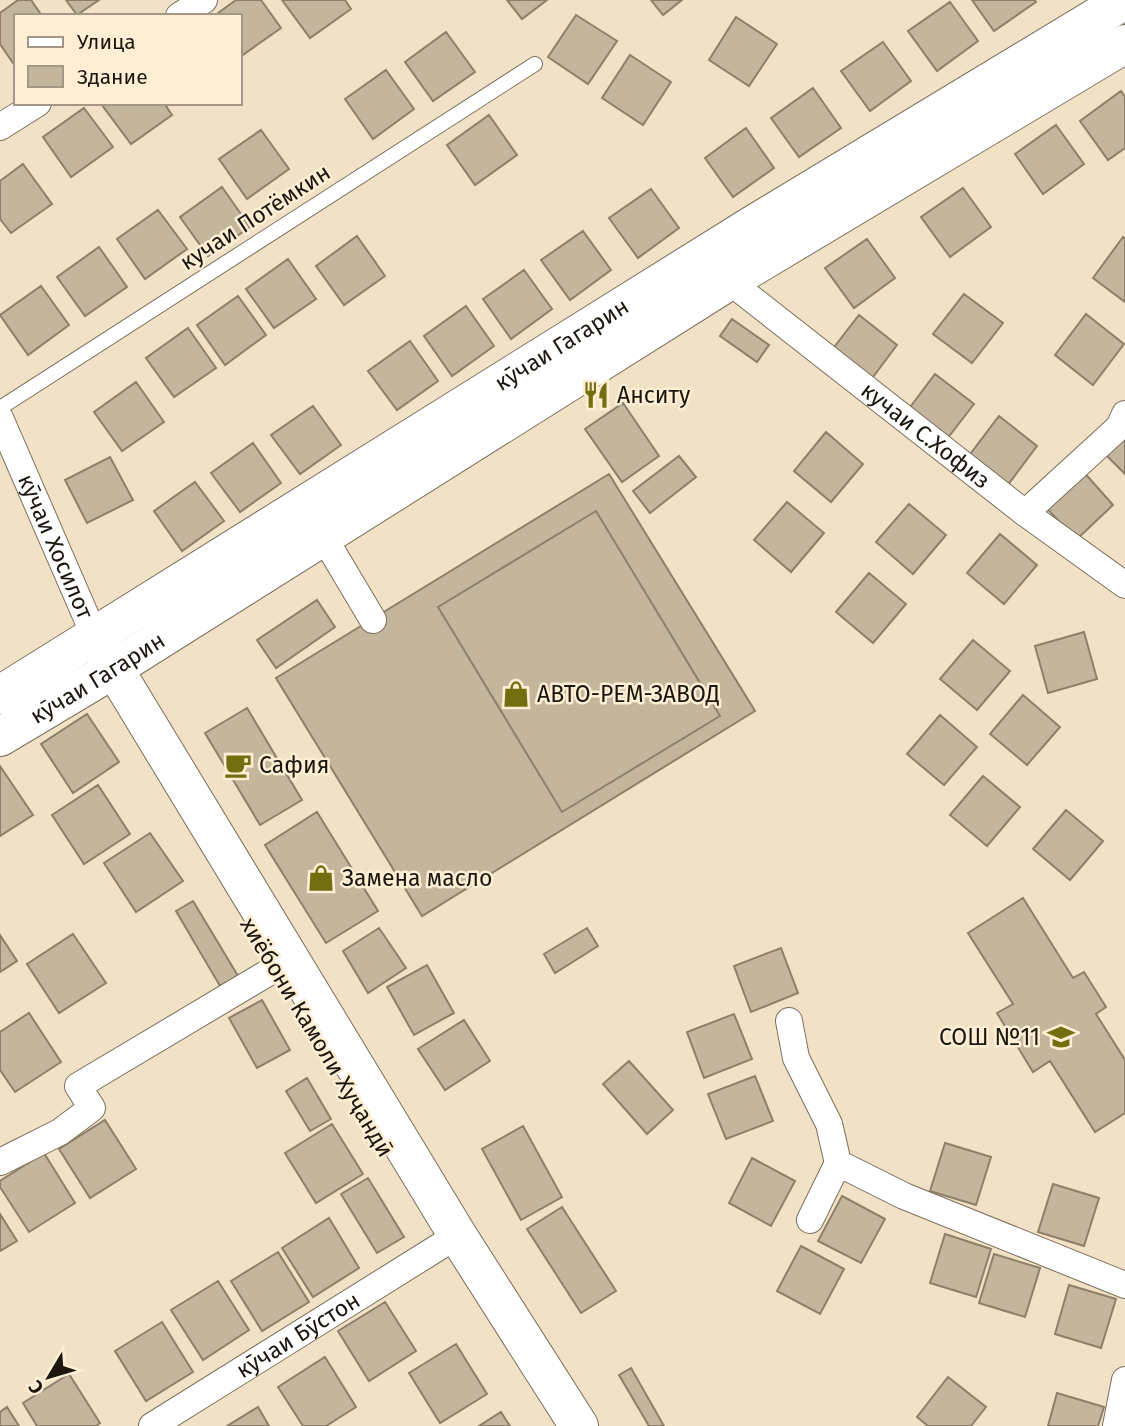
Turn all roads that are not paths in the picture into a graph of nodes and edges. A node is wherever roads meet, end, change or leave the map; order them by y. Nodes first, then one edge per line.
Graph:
1 (204, 0) edge
2 (1125, 0) edge
3 (181, 14) edge
4 (1125, 44) edge
5 (535, 64) dead end
6 (35, 105) edge
7 (0, 127) edge
8 (729, 281) junction
9 (0, 408) edge
10 (1125, 414) edge
11 (0, 418) edge
12 (1025, 513) junction
13 (323, 536) junction
14 (1124, 581) edge
15 (373, 620) dead end
16 (96, 658) junction
17 (0, 695) edge
18 (0, 737) edge
19 (276, 968) junction
20 (789, 1021) dead end
21 (0, 1162) edge
22 (838, 1163) junction
23 (810, 1220) dead end
24 (442, 1245) junction
25 (1125, 1285) edge
26 (1125, 1380) edge
27 (152, 1426) edge
28 (557, 1426) edge
29 (579, 1426) edge
30 (1115, 1426) edge

1 - 3 street
2 - 16 main road, кӯчаи Гагарин
4 - 8 main road, кӯчаи Гагарин
5 - 9 lane, кучаи Потёмкин
6 - 7 street
8 - 12 street, кучаи С.Хофиз
8 - 13 main road, кӯчаи Гагарин
10 - 12 street
11 - 16 street, кӯчаи Хосилот
12 - 14 street, кучаи С.Хофиз
13 - 15 street
13 - 16 main road, кӯчаи Гагарин
16 - 17 main road, кӯчаи Гагарин
16 - 18 main road, кӯчаи Гагарин
16 - 19 main road, хиёбони Камоли Хуҷандӣ
16 - 29 main road, хиёбони Камоли Хуҷандӣ
19 - 21 street
19 - 24 main road, хиёбони Камоли Хуҷандӣ
20 - 22 street
22 - 23 street
22 - 25 street
24 - 27 street, кӯчаи Бӯстон
24 - 28 main road, хиёбони Камоли Хуҷандӣ
26 - 30 street

